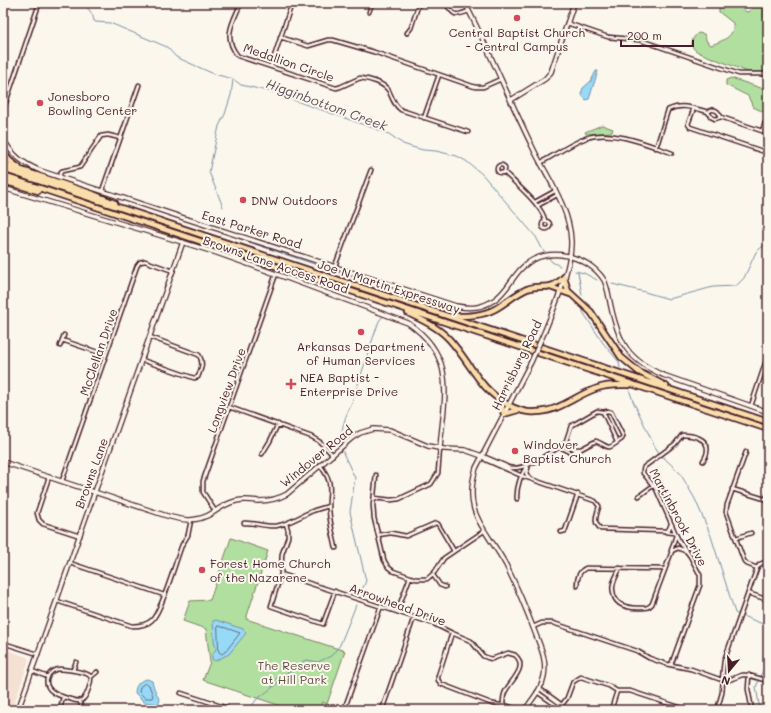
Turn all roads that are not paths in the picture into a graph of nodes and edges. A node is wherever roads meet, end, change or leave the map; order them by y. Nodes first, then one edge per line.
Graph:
1 (241, 3) edge
2 (292, 3) edge
3 (372, 3) edge
4 (419, 3) edge
5 (444, 3) edge
6 (465, 3) edge
7 (574, 3) edge
8 (38, 7) dead end
9 (470, 11) junction
10 (369, 12) dead end
11 (567, 23) junction
12 (407, 33) dead end
13 (280, 37) junction
14 (271, 66) junction
15 (768, 74) edge
16 (439, 75) junction
17 (501, 79) junction
18 (139, 86) dead end
19 (511, 100) junction
20 (694, 108) junction
21 (3, 111) edge
22 (708, 112) junction
23 (720, 117) junction
24 (424, 118) junction
25 (768, 123) edge
26 (468, 132) dead end
27 (3, 138) edge
28 (120, 138) junction
29 (655, 148) junction
30 (3, 153) edge
31 (672, 153) dead end
32 (768, 153) edge
33 (540, 163) junction
34 (3, 164) edge
35 (3, 168) edge
36 (371, 170) dead end
37 (26, 172) junction
38 (504, 172) dead end
39 (3, 176) edge
40 (60, 177) junction
41 (3, 181) edge
42 (3, 188) edge
43 (102, 191) junction
44 (555, 191) junction
45 (557, 195) junction
46 (62, 196) junction
47 (535, 202) junction
48 (537, 206) junction
49 (135, 212) junction
50 (545, 221) dead end
51 (183, 242) junction
52 (570, 256) junction
53 (335, 266) junction
54 (173, 271) junction
55 (276, 274) junction
56 (564, 278) junction
57 (549, 287) junction
58 (559, 291) junction
59 (572, 296) junction
60 (397, 307) junction
61 (449, 317) junction
62 (64, 335) dead end
63 (150, 337) junction
64 (62, 340) junction
65 (60, 346) dead end
66 (106, 355) junction
67 (768, 355) edge
68 (142, 360) junction
69 (632, 385) junction
70 (676, 392) junction
71 (500, 401) junction
72 (508, 405) junction
73 (751, 406) junction
74 (229, 407) junction
75 (519, 410) junction
76 (603, 412) junction
77 (768, 412) edge
78 (504, 414) junction
79 (768, 422) edge
80 (278, 424) junction
81 (768, 429) edge
82 (617, 442) junction
83 (565, 444) junction
84 (559, 447) junction
85 (440, 448) junction
86 (574, 448) junction
87 (581, 449) junction
88 (746, 452) dead end
89 (574, 453) junction
90 (262, 454) dead end
91 (332, 455) junction
92 (482, 456) junction
93 (704, 461) dead end
94 (3, 462) edge
95 (320, 465) junction
96 (529, 465) junction
97 (505, 466) junction
98 (508, 470) junction
99 (376, 475) dead end
100 (522, 476) junction
101 (49, 477) junction
102 (529, 478) junction
103 (62, 481) junction
104 (654, 485) junction
105 (732, 489) junction
106 (95, 492) junction
107 (578, 494) junction
108 (768, 494) edge
109 (639, 496) dead end
110 (374, 498) junction
111 (517, 499) dead end
112 (767, 500) edge
113 (329, 506) junction
114 (215, 511) junction
115 (191, 520) junction
116 (244, 523) dead end
117 (286, 524) junction
118 (671, 524) junction
119 (484, 531) junction
120 (561, 532) dead end
121 (654, 532) junction
122 (751, 533) dead end
123 (676, 534) junction
124 (378, 535) junction
125 (80, 536) junction
126 (736, 538) junction
127 (336, 548) dead end
128 (454, 551) junction
129 (687, 552) junction
130 (669, 555) junction
131 (768, 561) edge
132 (70, 564) junction
133 (620, 568) junction
134 (757, 568) junction
135 (664, 569) junction
136 (281, 574) junction
137 (433, 575) junction
138 (410, 577) junction
139 (576, 586) dead end
140 (445, 587) dead end
141 (335, 591) junction
142 (748, 593) junction
143 (164, 595) junction
144 (57, 600) junction
145 (768, 600) edge
146 (381, 606) junction
147 (397, 612) junction
148 (414, 617) junction
149 (533, 627) junction
150 (452, 634) junction
151 (3, 643) edge
152 (38, 654) junction
153 (76, 662) dead end
154 (671, 665) junction
155 (73, 670) junction
156 (32, 671) junction
157 (97, 672) dead end
158 (749, 675) junction
159 (48, 677) junction
160 (91, 677) junction
161 (722, 680) junction
162 (768, 681) edge
163 (538, 691) junction
164 (617, 691) junction
165 (181, 693) dead end
166 (63, 697) junction
167 (80, 701) junction
168 (212, 702) junction
169 (60, 705) dead end
170 (503, 705) junction
171 (562, 705) junction
172 (328, 707) dead end
173 (227, 708) dead end
174 (559, 709) edge
175 (18, 710) edge
176 (82, 710) edge
177 (209, 710) edge
178 (332, 710) edge
179 (344, 710) edge
180 (382, 710) edge
181 (519, 710) edge
182 (525, 710) edge
183 (611, 710) edge
184 (688, 710) edge
185 (717, 710) edge
186 (752, 710) edge

1 - 14 street, Medallion Circle
2 - 13 street
3 - 10 street
4 - 12 street
5 - 9 street
6 - 9 street, Harrisburg Road
7 - 11 street
8 - 21 street
9 - 17 street, Harrisburg Road
11 - 15 street
11 - 19 street
13 - 14 street
13 - 16 street
14 - 24 street, Medallion Circle
16 - 17 street
16 - 24 street
17 - 19 street, Harrisburg Road
18 - 28 street
19 - 33 street, Harrisburg Road
20 - 22 street
20 - 29 street
20 - 32 street
22 - 23 street
22 - 23 street
23 - 25 street
24 - 26 street, Medallion Circle
27 - 40 street, East Parker Road
28 - 40 street
28 - 43 street
29 - 31 street
29 - 33 street
30 - 37 highway
33 - 44 street, Harrisburg Road
34 - 37 highway
35 - 49 highway, Joe N Martin Expressway
36 - 53 street
37 - 49 highway
38 - 47 street
39 - 46 highway, Joe N Martin Expressway
40 - 43 street, East Parker Road
41 - 46 highway
42 - 51 street, Browns Lane Access Road
43 - 53 street, East Parker Road
44 - 45 street, Harrisburg Road
44 - 47 street
45 - 48 street
45 - 52 street, Harrisburg Road
46 - 60 highway, Joe N Martin Expressway
47 - 48 street
48 - 50 street
49 - 61 highway, Joe N Martin Expressway
51 - 54 street, Browns Lane
51 - 55 street, Browns Lane Access Road
52 - 53 street, East Parker Road
52 - 56 street, Harrisburg Road
52 - 73 street, East Parker Road
54 - 63 street, Browns Lane
54 - 66 street, McClellan Drive
55 - 74 street, Longview Drive
55 - 85 street, Browns Lane Access Road
56 - 57 highway
56 - 58 street, Harrisburg Road
56 - 59 highway
57 - 58 highway
57 - 61 highway
58 - 59 highway
58 - 72 street, Harrisburg Road, bridge
59 - 70 highway
60 - 69 highway, Joe N Martin Expressway
60 - 71 highway
61 - 70 highway, Joe N Martin Expressway
62 - 64 street
63 - 68 street, Browns Lane
63 - 68 street
64 - 65 street
64 - 66 street
66 - 103 street, McClellan Drive
67 - 73 street
68 - 106 street, Browns Lane
69 - 75 highway
69 - 81 highway, Joe N Martin Expressway
70 - 79 highway, Joe N Martin Expressway
71 - 72 highway
71 - 78 highway
72 - 75 highway
72 - 78 street, Harrisburg Road
73 - 77 street, East Parker Road
74 - 80 street
74 - 114 street, Longview Drive
75 - 78 highway
76 - 82 street
76 - 82 street
76 - 83 street
78 - 92 street, Harrisburg Road
80 - 90 street
80 - 91 street
82 - 87 street
83 - 84 street
83 - 86 street
84 - 89 street
84 - 96 street
85 - 91 street, Windover Road
85 - 92 street, Windover Road
85 - 110 street
86 - 87 street
86 - 89 street
87 - 89 street
88 - 105 street
91 - 95 street, Windover Road
92 - 97 street, Windover Road
92 - 98 street, Windover Road
92 - 119 street, Harrisburg Road
93 - 104 street, Martinbrook Drive
94 - 101 street, Windover Road
95 - 113 street
95 - 114 street, Windover Road
96 - 97 street
96 - 100 street
96 - 102 street
97 - 98 street, Windover Road
98 - 100 street, Windover Road
99 - 110 street
100 - 102 street, Windover Road
100 - 111 street
101 - 103 street, Windover Road
101 - 125 street
102 - 107 street, Windover Road
103 - 106 street, Windover Road
104 - 109 street
104 - 118 street, Martinbrook Drive
105 - 112 street
105 - 126 street
106 - 115 street, Windover Road
106 - 125 street, Browns Lane
107 - 120 street
107 - 121 street, Windover Road
108 - 112 street
110 - 124 street
113 - 117 street
113 - 127 street
114 - 115 street, Windover Road
115 - 143 street
116 - 117 street
117 - 136 street
118 - 121 street, Windover Road
118 - 123 street, Martinbrook Drive
119 - 128 street
119 - 149 street, Harrisburg Road
121 - 123 street, Windover Road
122 - 126 street
123 - 129 street, Martinbrook Drive
123 - 130 street
124 - 128 street
124 - 138 street
125 - 132 street, Browns Lane
126 - 134 street
128 - 137 street
129 - 130 street
129 - 154 street, Martinbrook Drive
130 - 135 street
131 - 134 street
132 - 143 street
132 - 144 street, Browns Lane
133 - 135 street
133 - 135 street
133 - 139 street
134 - 142 street
136 - 141 street, Arrowhead Drive
136 - 141 street
137 - 138 street
137 - 140 street
138 - 147 street
141 - 146 street, Arrowhead Drive
142 - 145 street
142 - 161 street
143 - 144 street
144 - 152 street, Browns Lane
146 - 147 street, Arrowhead Drive
146 - 179 street
147 - 148 street, Arrowhead Drive
148 - 150 street, Arrowhead Drive
148 - 180 street
149 - 154 street
149 - 163 street, Harrisburg Road
150 - 170 street
150 - 170 street, Arrowhead Drive
151 - 152 street
152 - 156 street, Browns Lane
153 - 155 street
154 - 161 street
155 - 159 street
155 - 160 street
156 - 159 street
156 - 175 street, Browns Lane
157 - 160 street
158 - 161 street
158 - 162 street
158 - 186 street
159 - 166 street
160 - 167 street
161 - 185 street
163 - 171 street
163 - 174 street
163 - 182 street, Harrisburg Road
164 - 171 street
164 - 183 street
164 - 184 street
165 - 168 street
166 - 167 street
166 - 169 street
167 - 176 street
168 - 173 street
168 - 177 street
170 - 181 street
171 - 174 street
172 - 178 street

